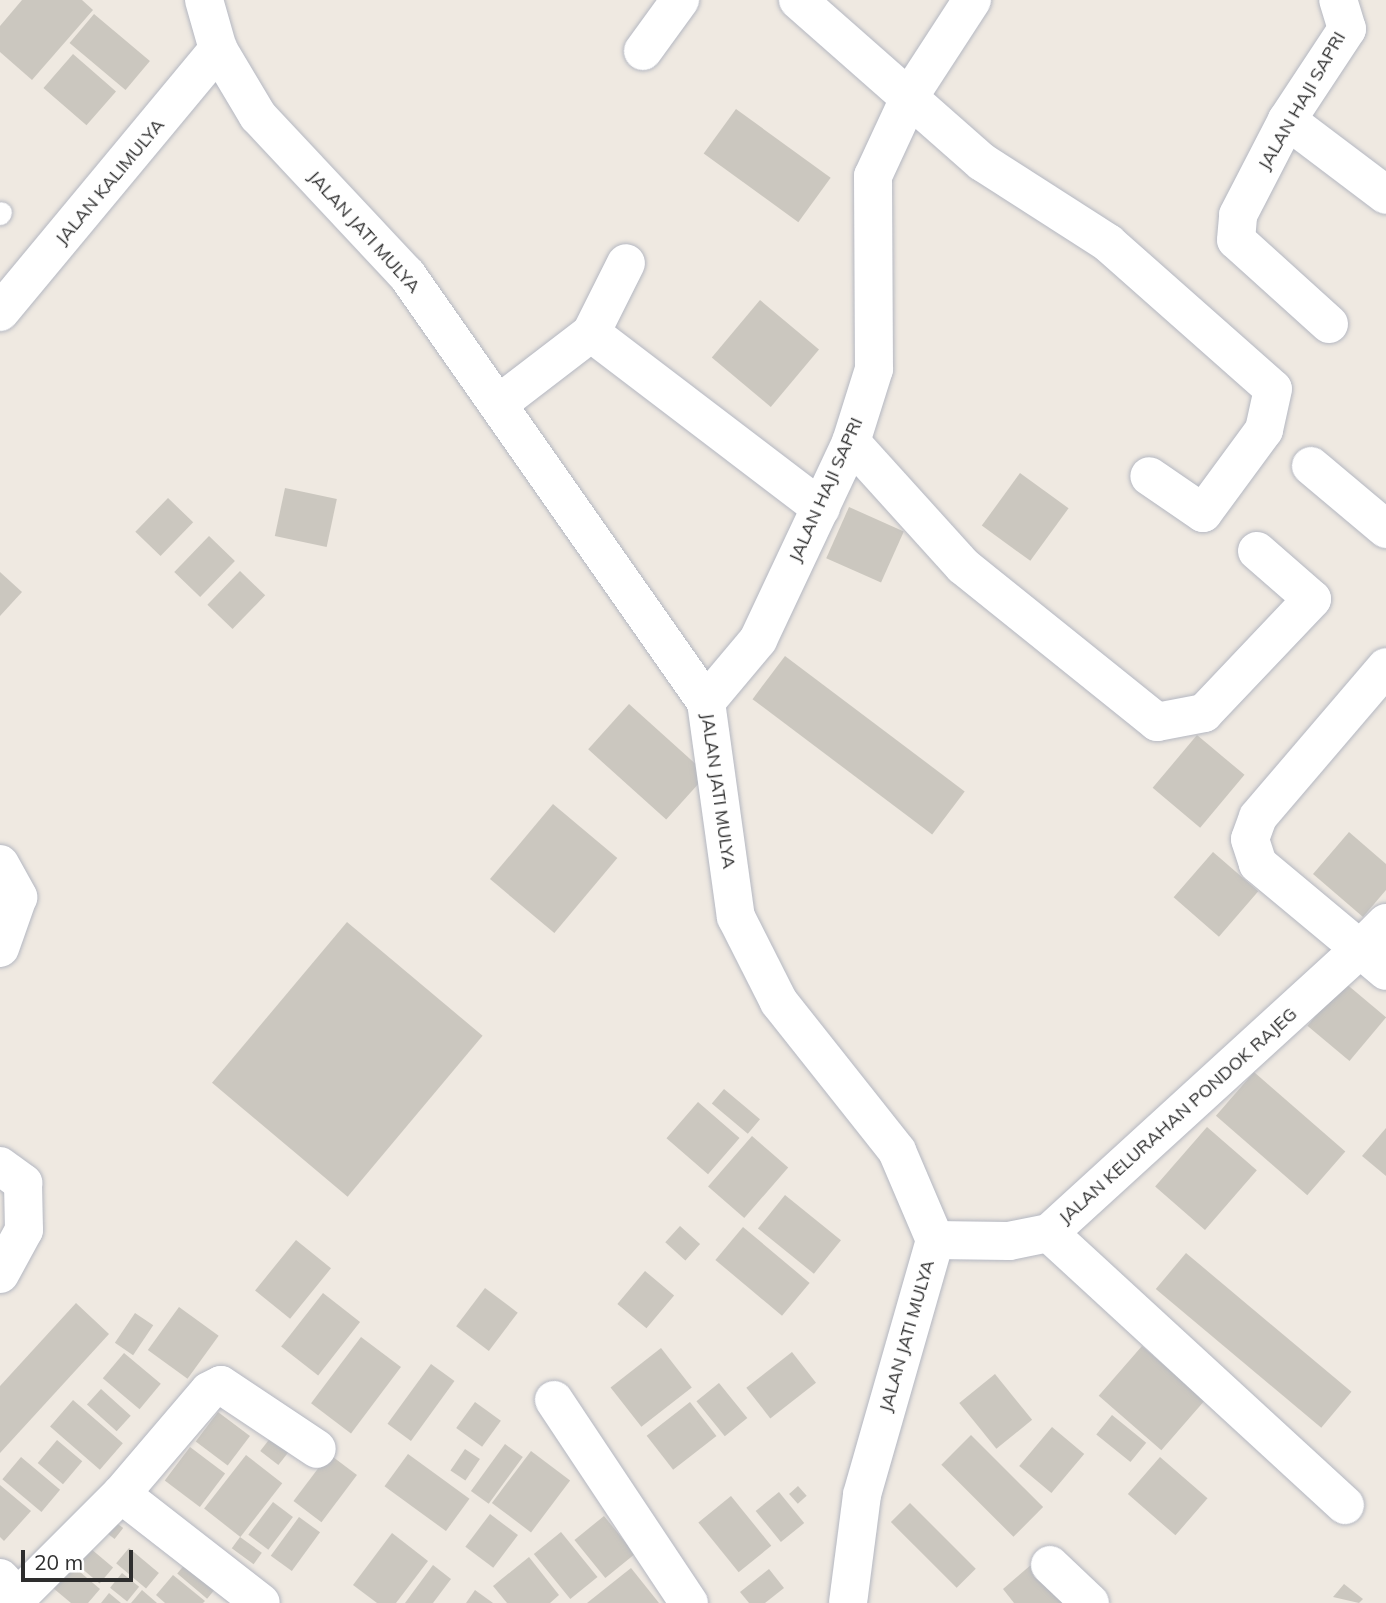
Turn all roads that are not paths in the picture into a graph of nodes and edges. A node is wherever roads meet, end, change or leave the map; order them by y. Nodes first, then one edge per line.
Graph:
1 (204, 0) edge
2 (680, 0) edge
3 (798, 0) edge
4 (972, 0) edge
5 (1338, 0) edge
6 (218, 49) junction
7 (643, 51) dead end
8 (911, 94) junction
9 (1287, 120) junction
10 (1386, 195) edge
11 (625, 263) dead end
12 (0, 313) edge
13 (1329, 324) dead end
14 (591, 333) junction
15 (501, 402) junction
16 (851, 442) junction
17 (1311, 466) dead end
18 (1150, 476) dead end
19 (821, 508) junction
20 (1386, 529) edge
21 (1256, 551) dead end
22 (1386, 667) edge
23 (706, 702) junction
24 (0, 864) edge
25 (0, 948) edge
26 (1377, 948) edge
27 (0, 1166) edge
28 (1049, 1233) junction
29 (935, 1240) junction
30 (0, 1273) edge
31 (554, 1399) dead end
32 (317, 1449) dead end
33 (121, 1494) junction
34 (1345, 1505) dead end
35 (1050, 1565) dead end
36 (14, 1593) edge
37 (261, 1603) edge
38 (689, 1603) edge
39 (848, 1603) edge
40 (1090, 1603) edge

1 - 6 street, JALAN JATI MULYA
2 - 7 street
3 - 8 street
4 - 8 street, JALAN HAJI SAPRI
5 - 9 street, JALAN HAJI SAPRI
6 - 12 street, JALAN KALIMULYA
6 - 15 street, JALAN JATI MULYA
8 - 16 street, JALAN HAJI SAPRI
8 - 18 street
9 - 10 street
9 - 13 street, JALAN HAJI SAPRI
11 - 14 street
14 - 15 street
14 - 19 street
15 - 23 street, JALAN JATI MULYA
16 - 19 street, JALAN HAJI SAPRI
16 - 21 street
17 - 20 street
19 - 23 street, JALAN HAJI SAPRI
22 - 26 street, JALAN KELURAHAN PONDOK RAJEG
23 - 29 street, JALAN JATI MULYA
24 - 25 street
26 - 28 street, JALAN KELURAHAN PONDOK RAJEG
27 - 30 street
28 - 29 street, JALAN KELURAHAN PONDOK RAJEG
28 - 34 street
29 - 39 street, JALAN JATI MULYA
31 - 38 street
32 - 33 street
33 - 36 street
33 - 37 street
35 - 40 street

